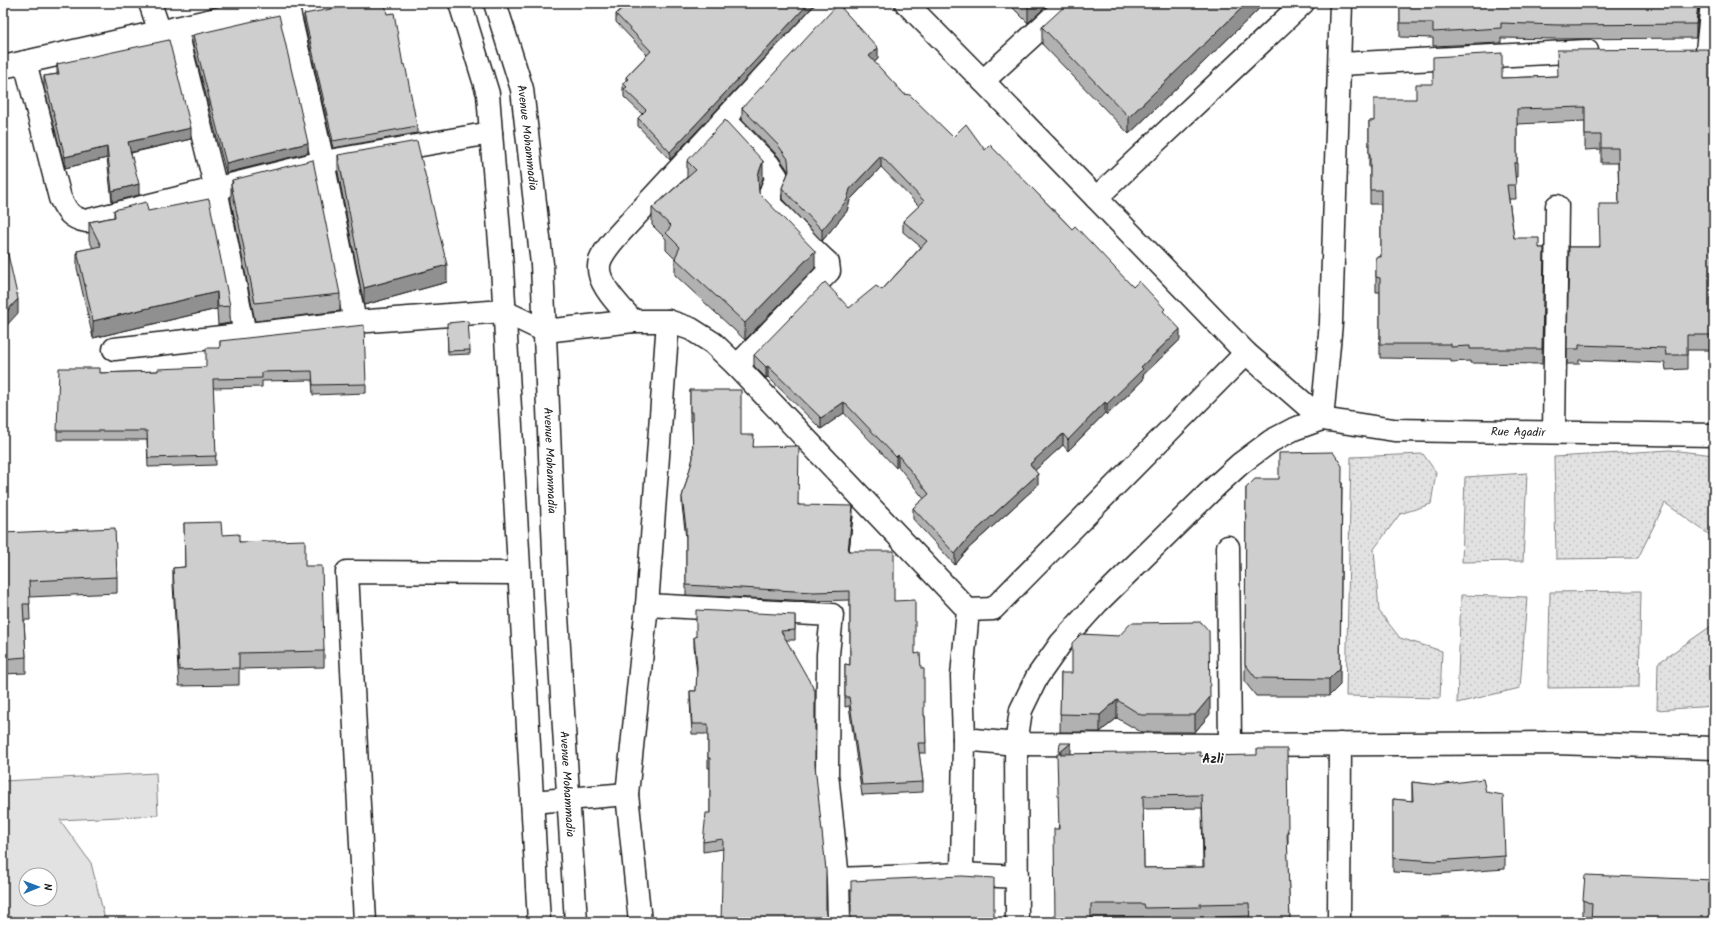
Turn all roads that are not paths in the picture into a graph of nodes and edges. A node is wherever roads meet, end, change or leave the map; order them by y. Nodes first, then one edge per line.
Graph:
1 (150, 3) edge
2 (287, 3) edge
3 (460, 3) edge
4 (495, 3) edge
5 (832, 3) edge
6 (906, 3) edge
7 (1068, 3) edge
8 (1303, 3) edge
9 (1341, 3) edge
10 (1712, 3) edge
11 (168, 30) junction
12 (1606, 51) edge
13 (1684, 51) edge
14 (1711, 51) edge
15 (10, 62) edge
16 (1340, 64) junction
17 (983, 81) junction
18 (725, 120) junction
19 (492, 134) junction
20 (324, 162) junction
21 (216, 189) junction
22 (1096, 198) junction
23 (1557, 206) dead end
24 (503, 311) junction
25 (668, 321) junction
26 (355, 322) junction
27 (633, 322) junction
28 (545, 331) junction
29 (245, 334) junction
30 (114, 349) dead end
31 (1246, 353) junction
32 (737, 366) junction
33 (1322, 419) junction
34 (1554, 432) junction
35 (1714, 436) edge
36 (1228, 547) dead end
37 (518, 573) junction
38 (647, 605) junction
39 (968, 610) junction
40 (964, 739) junction
41 (1016, 744) junction
42 (1340, 744) junction
43 (1230, 745) junction
44 (1714, 748) edge
45 (627, 794) junction
46 (568, 800) junction
47 (532, 802) junction
48 (962, 874) junction
49 (1017, 877) junction
50 (838, 879) junction
51 (365, 922) edge
52 (538, 922) edge
53 (576, 922) edge
54 (640, 922) edge
55 (839, 922) edge
56 (1017, 922) edge
57 (1339, 922) edge

1 - 11 street
2 - 11 street
2 - 20 street
3 - 19 street
4 - 28 street, Avenue Mohammadia
5 - 18 street
6 - 17 street
7 - 17 street
8 - 22 street
9 - 16 street
10 - 14 street
11 - 15 street
11 - 21 street
12 - 16 street
13 - 14 street
15 - 21 street
16 - 33 street
17 - 22 street
18 - 27 street
18 - 32 street
19 - 20 street
19 - 24 street
20 - 21 street
20 - 26 street
21 - 29 street
22 - 31 street
23 - 34 street
24 - 26 street
24 - 28 street
24 - 37 street
25 - 27 street
25 - 32 street
25 - 38 street
26 - 29 street
27 - 28 street
28 - 46 street, Avenue Mohammadia
29 - 30 street
31 - 33 street
31 - 39 street
32 - 39 street
33 - 34 street, Rue Agadir
33 - 41 street
34 - 35 street, Rue Agadir
36 - 43 street
37 - 47 street
37 - 51 street
38 - 45 street
38 - 50 street
39 - 40 street
40 - 41 street
40 - 48 street
41 - 43 street
41 - 49 street
42 - 43 street
42 - 44 street
42 - 57 street
45 - 46 street
45 - 54 street
46 - 47 street
46 - 53 street, Avenue Mohammadia
47 - 52 street
48 - 49 street
48 - 50 street
49 - 56 street
50 - 55 street

